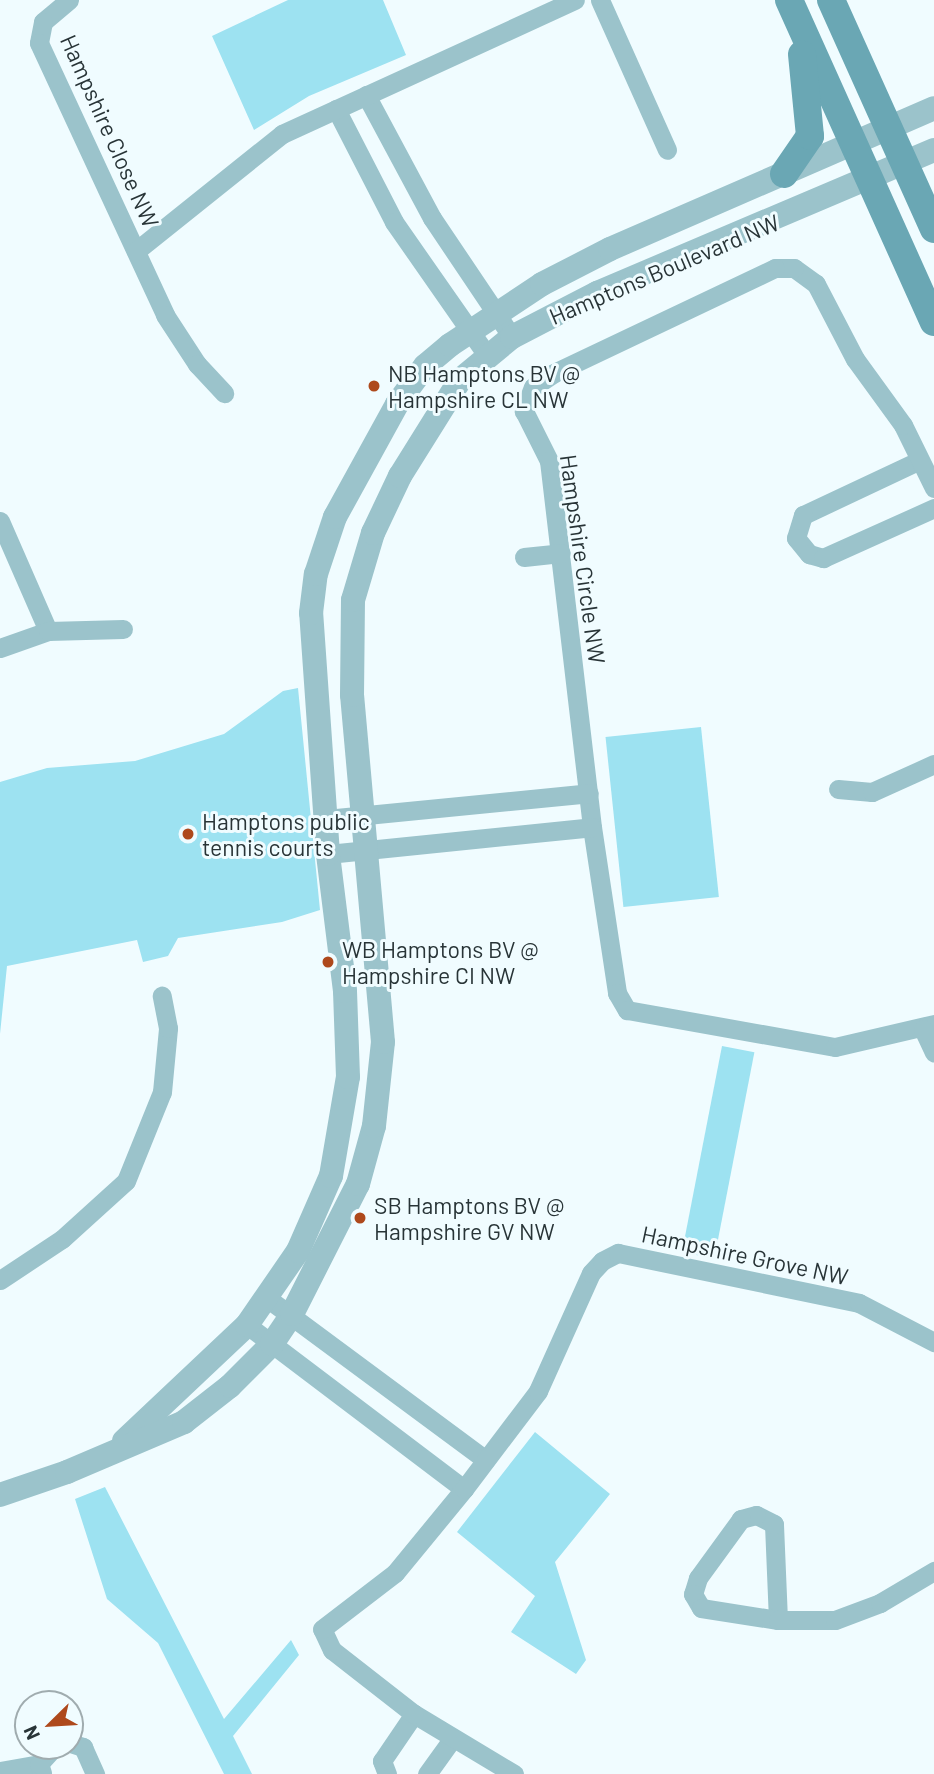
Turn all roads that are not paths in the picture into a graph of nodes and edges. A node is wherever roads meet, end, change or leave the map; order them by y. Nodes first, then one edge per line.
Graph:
1 (69, 0) edge
2 (575, 0) edge
3 (600, 0) edge
4 (831, 0) edge
5 (793, 8) edge
6 (366, 95) junction
7 (934, 108) edge
8 (336, 109) junction
9 (889, 128) junction
10 (854, 144) junction
11 (667, 150) dead end
12 (934, 150) edge
13 (904, 163) junction
14 (784, 174) junction
15 (869, 179) junction
16 (934, 229) edge
17 (136, 251) junction
18 (494, 312) junction
19 (934, 321) edge
20 (468, 331) junction
21 (512, 337) junction
22 (486, 354) junction
23 (224, 393) dead end
24 (918, 461) junction
25 (934, 488) edge
26 (934, 508) edge
27 (0, 520) edge
28 (561, 553) junction
29 (524, 557) dead end
30 (122, 629) dead end
31 (48, 631) junction
32 (0, 648) edge
33 (934, 764) edge
34 (838, 789) dead end
35 (589, 793) junction
36 (363, 817) junction
37 (326, 820) junction
38 (592, 827) junction
39 (366, 851) junction
40 (328, 854) junction
41 (162, 996) dead end
42 (929, 1027) edge
43 (934, 1053) edge
44 (0, 1280) edge
45 (267, 1298) junction
46 (292, 1314) junction
47 (247, 1325) junction
48 (934, 1342) edge
49 (272, 1344) junction
50 (119, 1447) junction
51 (486, 1460) junction
52 (464, 1489) junction
53 (0, 1495) edge
54 (934, 1572) edge
55 (778, 1620) junction
56 (414, 1714) junction
57 (453, 1738) junction
58 (84, 1749) edge
59 (41, 1769) edge
60 (0, 1771) edge
61 (95, 1774) edge
62 (387, 1774) edge
63 (427, 1774) edge
64 (514, 1774) edge

1 - 17 street, Hampshire Close NW
2 - 6 street, Hampshire Close NW
3 - 11 street
4 - 9 main road
5 - 10 main road
5 - 14 main road
6 - 8 street, Hampshire Close NW
6 - 18 street
7 - 9 street, Hamptons Boulevard NW
8 - 17 street, Hampshire Close NW
8 - 20 street
9 - 10 street, Hamptons Boulevard NW
9 - 13 main road
10 - 14 street, Hamptons Boulevard NW
10 - 15 main road
12 - 13 street, Hamptons Boulevard NW
13 - 15 street, Hamptons Boulevard NW
13 - 16 main road
14 - 18 street, Hamptons Boulevard NW
15 - 19 main road
15 - 21 street, Hamptons Boulevard NW
17 - 23 street, Hampshire Close NW
18 - 20 street, Hamptons Boulevard NW
18 - 21 street
20 - 22 street
20 - 37 street, Hamptons Boulevard NW
21 - 22 street, Hamptons Boulevard NW
22 - 36 street, Hamptons Boulevard NW
24 - 25 street, Hampshire Circle NW
24 - 26 street
24 - 28 street, Hampshire Circle NW
27 - 31 street
28 - 29 street
28 - 35 street, Hampshire Circle NW
30 - 31 street
31 - 32 street
33 - 34 street
35 - 36 street
35 - 38 street, Hampshire Circle NW
36 - 37 street
36 - 39 street, Hamptons Boulevard NW
37 - 40 street, Hamptons Boulevard NW
38 - 39 street
38 - 42 street, Hampshire Circle NW
39 - 40 street
39 - 46 street, Hamptons Boulevard NW
40 - 45 street, Hamptons Boulevard NW
41 - 44 street
42 - 43 street
45 - 46 street
45 - 47 street, Hamptons Boulevard NW
46 - 49 street, Hamptons Boulevard NW
46 - 51 street
47 - 49 street
47 - 50 street, Hamptons Boulevard NW
48 - 51 street, Hampshire Grove NW
49 - 50 street, Hamptons Boulevard NW
49 - 52 street
50 - 53 street, Hamptons Boulevard NW
51 - 52 street, Hampshire Grove NW
52 - 56 street, Hampshire Grove NW
54 - 55 street
55 - 55 street
56 - 57 street, Hampshire Grove NW
56 - 62 street
57 - 63 street
57 - 64 street, Hampshire Grove NW
58 - 61 street
59 - 60 street

